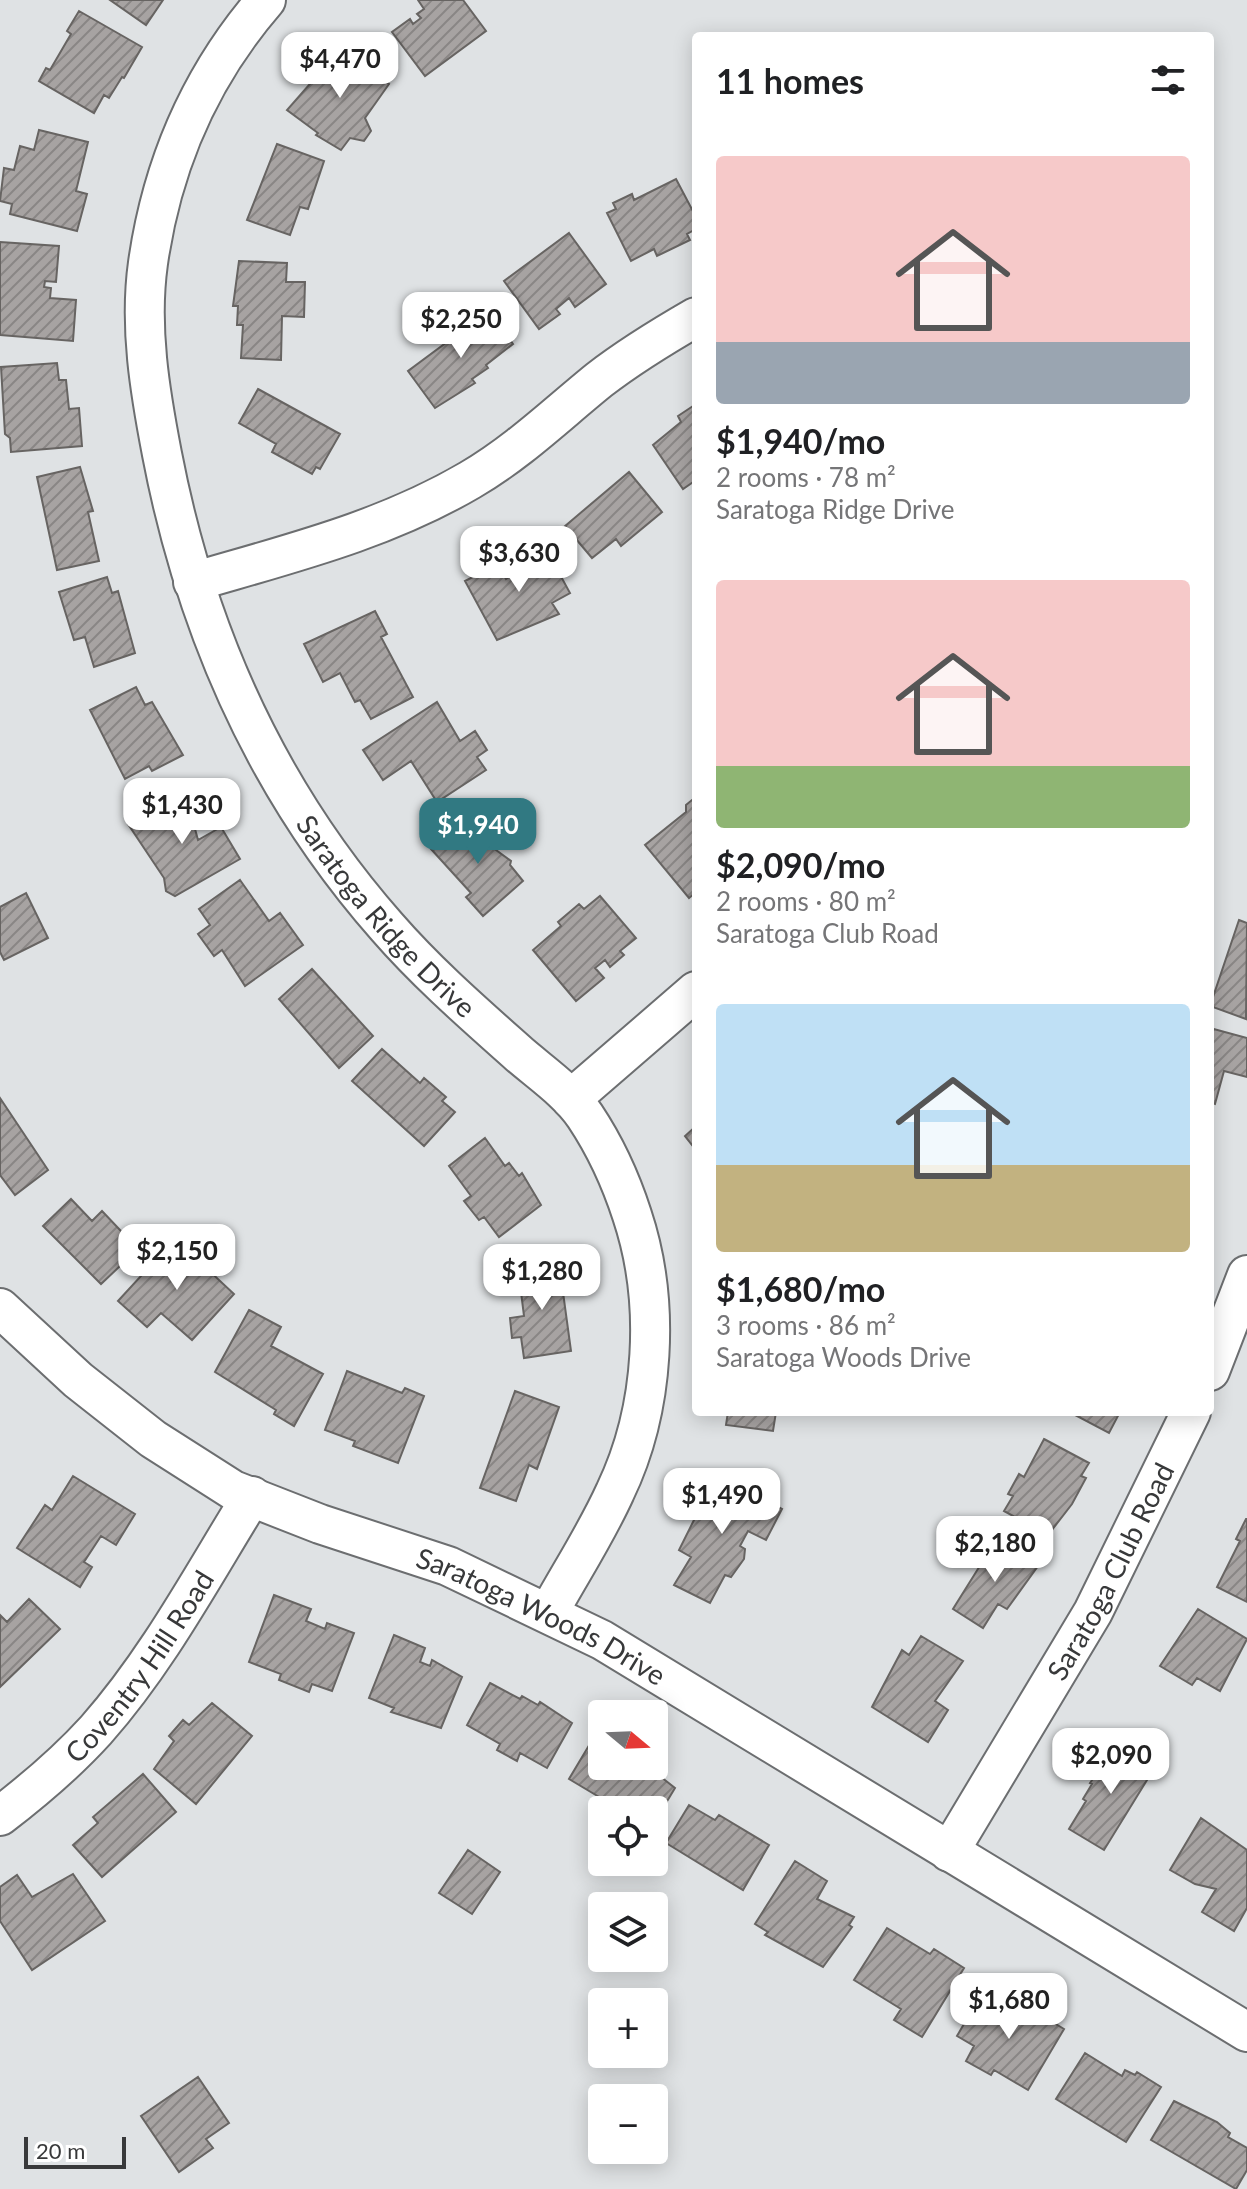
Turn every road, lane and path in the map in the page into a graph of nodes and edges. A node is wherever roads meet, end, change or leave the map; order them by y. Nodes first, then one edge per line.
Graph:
1 (266, 0) edge
2 (692, 320) edge
3 (193, 582) junction
4 (692, 994) edge
5 (571, 1099) junction
6 (1247, 1275) edge
7 (0, 1308) edge
8 (1214, 1361) edge
9 (1189, 1416) edge
10 (252, 1496) junction
11 (549, 1612) junction
12 (0, 1816) edge
13 (949, 1852) junction
14 (1247, 2032) edge

1 - 3 street, Saratoga Ridge Drive
2 - 3 street
3 - 5 street, Saratoga Ridge Drive
4 - 5 street
5 - 11 street, Saratoga Ridge Drive
6 - 8 street
7 - 10 street, Saratoga Woods Drive
9 - 13 street, Saratoga Club Road
10 - 11 street, Saratoga Woods Drive
10 - 12 street, Coventry Hill Road
11 - 13 street, Saratoga Woods Drive
13 - 14 street, Saratoga Woods Drive

